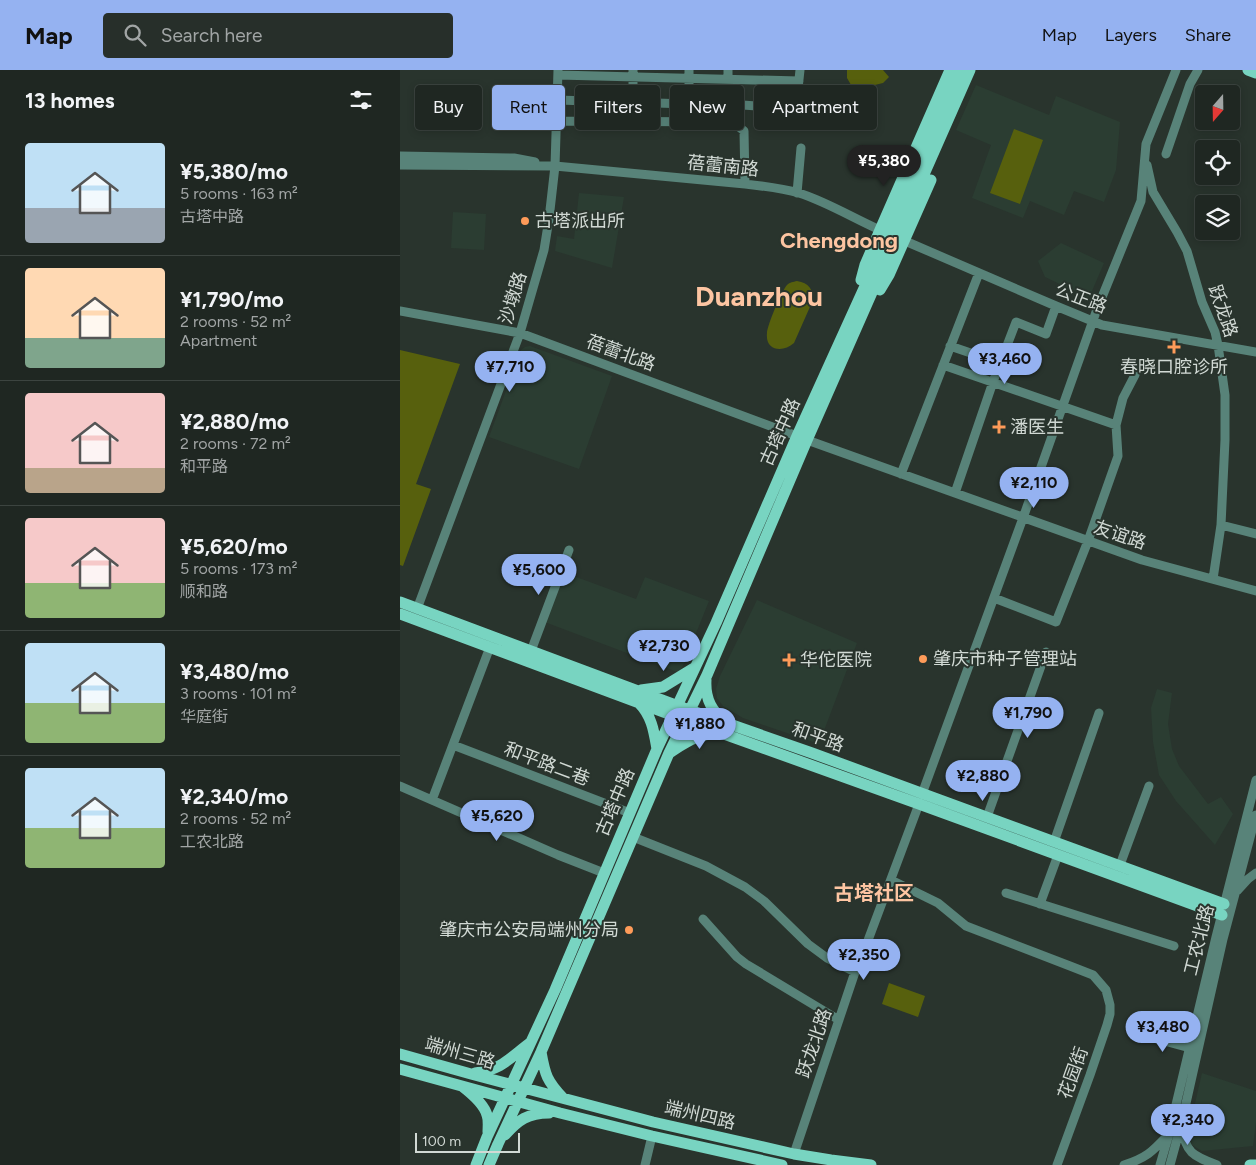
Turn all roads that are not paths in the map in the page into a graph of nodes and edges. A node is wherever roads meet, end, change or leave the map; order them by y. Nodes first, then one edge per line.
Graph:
1 (800, 70) edge
2 (950, 70) edge
3 (960, 70) edge
4 (970, 70) edge
5 (977, 70) edge
6 (1176, 70) edge
7 (1198, 70) edge
8 (1248, 70) edge
9 (558, 73) edge
10 (1256, 73) edge
11 (633, 74) edge
12 (689, 74) edge
13 (728, 75) edge
14 (799, 81) junction
15 (744, 105) edge
16 (557, 130) edge
17 (743, 130) edge
18 (801, 148) dead end
19 (1145, 153) junction
20 (1166, 154) dead end
21 (400, 156) edge
22 (400, 165) edge
23 (555, 166) junction
24 (745, 184) junction
25 (797, 193) junction
26 (880, 230) junction
27 (905, 241) junction
28 (884, 255) junction
29 (979, 273) junction
30 (1056, 306) junction
31 (400, 311) edge
32 (856, 318) junction
33 (1093, 321) junction
34 (520, 333) junction
35 (1218, 345) junction
36 (950, 346) junction
37 (1256, 352) edge
38 (1000, 363) junction
39 (943, 365) junction
40 (1135, 375) dead end
41 (993, 382) junction
42 (1063, 406) junction
43 (1116, 425) junction
44 (802, 438) junction
45 (901, 474) junction
46 (954, 493) junction
47 (1023, 518) junction
48 (1221, 525) junction
49 (1256, 534) edge
50 (1088, 541) junction
51 (569, 550) dead end
52 (1213, 579) junction
53 (1256, 591) edge
54 (994, 598) junction
55 (400, 602) edge
56 (417, 609) junction
57 (400, 614) edge
58 (716, 624) junction
59 (727, 627) junction
60 (490, 647) junction
61 (530, 651) junction
62 (1046, 652) dead end
63 (696, 668) junction
64 (707, 675) junction
65 (637, 696) junction
66 (675, 710) junction
67 (1099, 714) dead end
68 (687, 715) junction
69 (731, 730) junction
70 (454, 745) junction
71 (657, 749) junction
72 (669, 753) junction
73 (1256, 780) edge
74 (400, 786) edge
75 (1149, 786) dead end
76 (921, 799) junction
77 (432, 800) junction
78 (630, 813) junction
79 (987, 817) junction
80 (1256, 818) edge
81 (633, 836) junction
82 (1054, 842) junction
83 (1058, 856) junction
84 (1120, 865) junction
85 (604, 873) junction
86 (1256, 873) edge
87 (891, 880) junction
88 (1006, 893) dead end
89 (1235, 893) junction
90 (1040, 904) junction
91 (1223, 910) junction
92 (703, 919) dead end
93 (1174, 946) dead end
94 (855, 972) junction
95 (561, 991) junction
96 (839, 1020) junction
97 (1142, 1035) dead end
98 (532, 1042) junction
99 (1190, 1048) junction
100 (541, 1052) junction
101 (400, 1054) edge
102 (400, 1069) edge
103 (471, 1074) junction
104 (460, 1085) junction
105 (512, 1085) junction
106 (524, 1088) junction
107 (506, 1097) junction
108 (564, 1099) junction
109 (518, 1101) junction
110 (560, 1112) junction
111 (1182, 1121) junction
112 (704, 1134) junction
113 (1169, 1134) junction
114 (487, 1136) junction
115 (652, 1136) junction
116 (498, 1144) junction
117 (701, 1147) junction
118 (794, 1154) junction
119 (476, 1165) edge
120 (489, 1165) edge
121 (644, 1165) edge
122 (782, 1165) edge
123 (871, 1165) edge
124 (1057, 1165) edge
125 (1124, 1165) edge
126 (1160, 1165) edge
127 (1170, 1165) edge
128 (1217, 1165) edge
129 (1250, 1165) edge
130 (1256, 1165) edge

1 - 14 street
2 - 26 main road, 古塔中路
3 - 28 main road
4 - 28 main road
5 - 27 main road, 古塔中路
6 - 19 street, 跃龙北路
7 - 20 street
8 - 10 main road
9 - 11 street
11 - 12 street
12 - 13 street
13 - 14 street
14 - 15 street
16 - 23 street, 沙墩路
17 - 24 street
18 - 25 street
19 - 33 street, 跃龙北路
19 - 35 street, 跃龙路
21 - 23 street, 蓓蕾南路
22 - 23 street, 蓓蕾南路
23 - 24 street, 蓓蕾南路
23 - 34 street, 沙墩路
24 - 25 street, 蓓蕾南路
25 - 26 street, 蓓蕾南路
26 - 32 main road, 古塔中路
27 - 29 street, 公正路
27 - 32 main road, 古塔中路
28 - 32 main road, 古塔中路
29 - 30 street, 公正路
29 - 36 street
30 - 33 street, 公正路
30 - 38 street
31 - 34 street, 蓓蕾北路
32 - 44 main road, 古塔中路
33 - 35 street, 公正路
33 - 42 street, 跃龙北路
34 - 44 street, 蓓蕾北路
34 - 56 street, 沙墩路
35 - 37 street, 公正路
35 - 48 street, 跃龙路
36 - 38 street
36 - 39 street
38 - 41 street
39 - 41 street
39 - 45 street
40 - 43 street
41 - 42 street
41 - 46 street
42 - 43 street
42 - 47 street, 跃龙北路
43 - 50 street
44 - 45 street, 友谊路
44 - 58 main road, 古塔中路
44 - 59 main road, 古塔中路
45 - 46 street, 友谊路
46 - 47 street, 友谊路
47 - 50 street, 友谊路
47 - 54 street, 跃龙北路
48 - 49 street
48 - 52 street, 跃龙路
50 - 52 street, 友谊路
50 - 54 street
51 - 61 street
52 - 53 street, 友谊路
54 - 76 street, 跃龙北路
55 - 56 main road, 和平路
56 - 61 main road, 和平路
57 - 60 main road, 和平路
58 - 59 main road
58 - 63 main road, 古塔中路
59 - 64 main road, 古塔中路
60 - 65 main road, 和平路
60 - 70 street
61 - 65 main road, 和平路
62 - 79 street
63 - 65 main road
63 - 66 main road, 古塔中路
64 - 68 main road, 古塔中路
64 - 69 main road
65 - 66 main road, 和平路
65 - 71 main road
66 - 68 main road, 和平路
66 - 71 main road, 古塔中路
67 - 82 street
68 - 69 main road, 和平路
68 - 72 main road, 古塔中路
69 - 72 main road
69 - 76 main road, 和平路
70 - 77 street
70 - 78 street, 和平路二巷
71 - 78 main road, 古塔中路
72 - 81 main road, 古塔中路
73 - 91 street, 工农北路
74 - 77 street
75 - 84 street
76 - 79 main road, 和平路
76 - 83 main road, 和平路
76 - 87 street, 跃龙北路
77 - 85 street
78 - 85 main road, 古塔中路
79 - 82 main road, 和平路
80 - 89 street, 工农北路
81 - 94 street
81 - 95 main road, 古塔中路
82 - 84 main road, 和平路
83 - 90 street
83 - 91 main road, 和平路
84 - 91 main road, 和平路
85 - 95 main road, 古塔中路
86 - 89 street
87 - 94 street, 跃龙北路
87 - 124 street, 花园街
88 - 90 street
89 - 111 street, 工农北路
90 - 93 street
91 - 99 street, 工农北路
92 - 96 street
94 - 96 street, 跃龙北路
95 - 98 main road, 古塔中路
95 - 100 main road, 古塔中路
96 - 118 street, 跃龙北路
97 - 99 street
98 - 103 main road
98 - 105 main road, 古塔中路
99 - 113 street, 工农北路
100 - 106 main road, 古塔中路
100 - 108 main road
101 - 103 main road, 端州三路
102 - 104 main road, 端州三路
103 - 105 main road, 端州三路
104 - 107 main road, 端州三路
104 - 114 main road
105 - 106 main road, 端州三路
105 - 107 main road, 古塔中路
106 - 108 main road, 端州四路
106 - 109 main road, 古塔中路
107 - 109 main road, 端州三路
107 - 114 main road, 古塔中路
108 - 112 main road, 端州四路
109 - 110 main road, 端州四路
109 - 116 main road, 古塔中路
110 - 115 main road, 端州四路
110 - 116 main road
111 - 127 street, 工农北路
111 - 128 street
112 - 117 main road
112 - 118 main road, 端州四路
113 - 125 street
113 - 126 street, 工农北路
114 - 119 main road, 古塔中路
115 - 117 main road, 端州四路
115 - 121 street
116 - 120 main road, 古塔中路
117 - 122 main road, 端州四路
118 - 123 main road, 端州四路
129 - 130 main road

